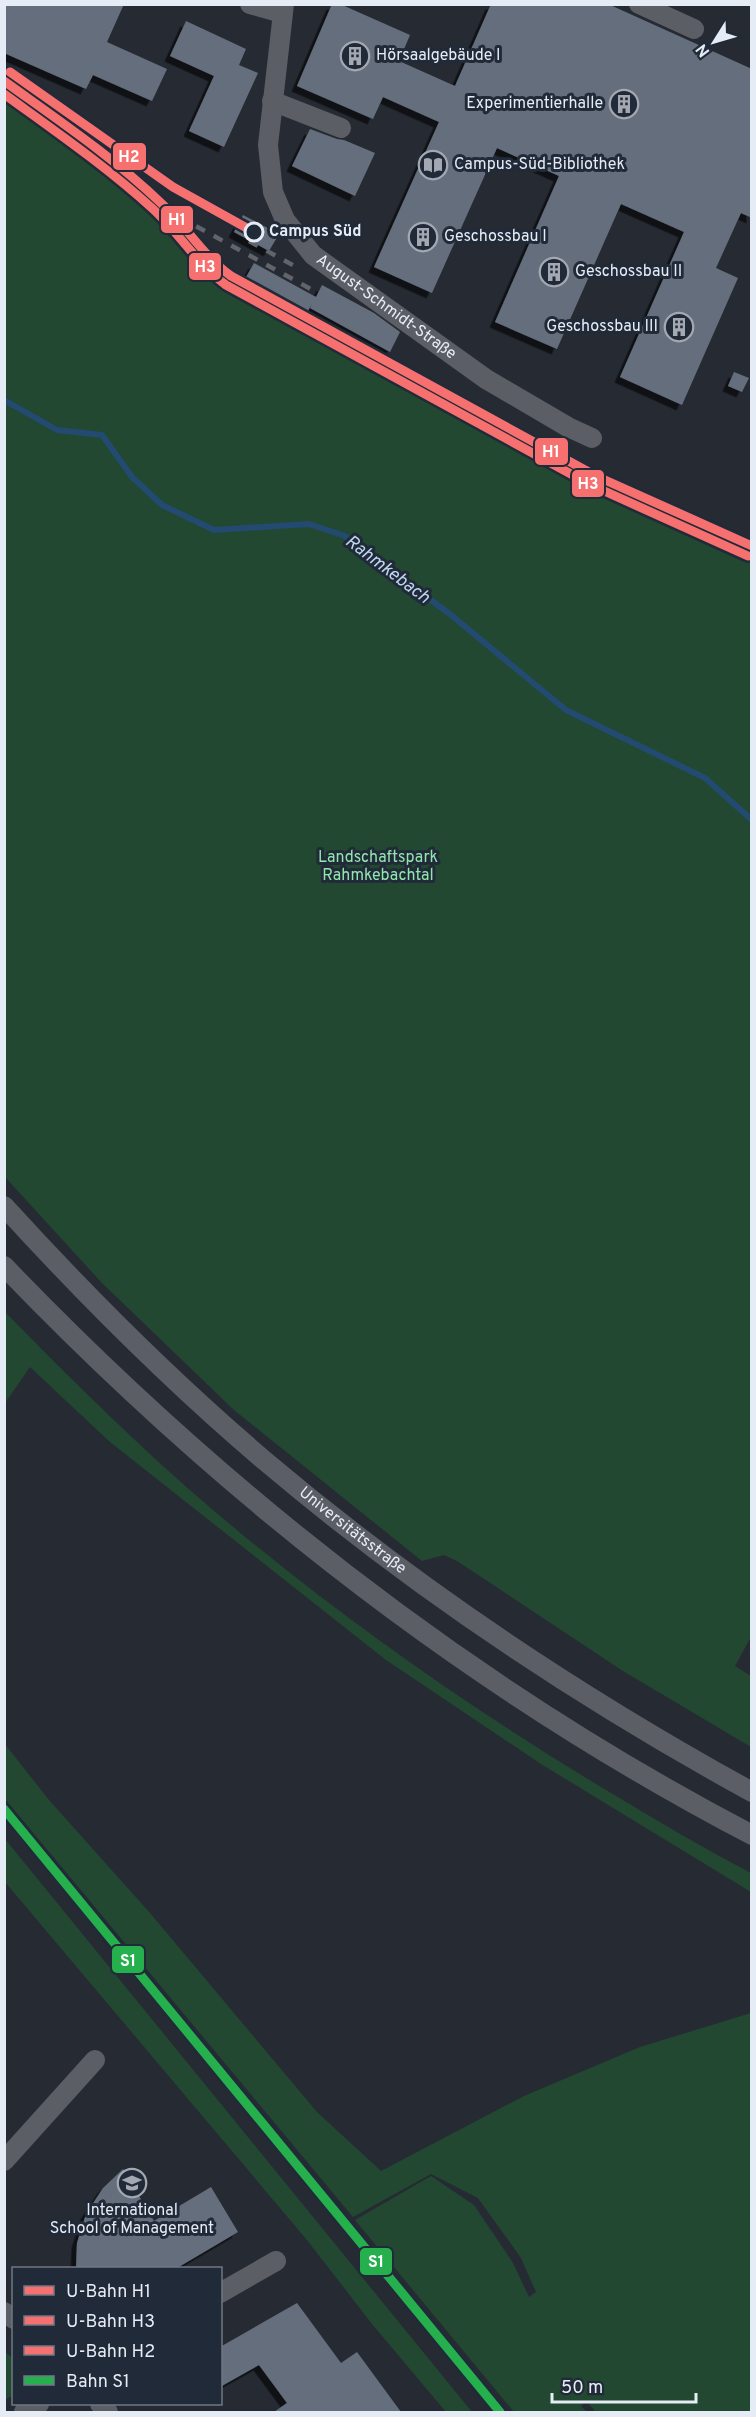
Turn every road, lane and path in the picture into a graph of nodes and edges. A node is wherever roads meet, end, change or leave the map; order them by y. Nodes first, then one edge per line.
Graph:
1 (250, 4) edge
2 (639, 4) edge
3 (283, 9) edge
4 (694, 28) dead end
5 (272, 101) junction
6 (341, 128) dead end
7 (592, 438) dead end
8 (4, 1206) edge
9 (4, 1266) edge
10 (752, 1792) edge
11 (752, 1835) edge
12 (95, 2060) dead end
13 (4, 2161) edge
14 (276, 2261) dead end
15 (222, 2292) edge

1 - 3 street
2 - 4 street
3 - 5 street, August-Schmidt-Straße
5 - 6 street
5 - 7 street, August-Schmidt-Straße
8 - 10 street, Universitätsstraße
9 - 11 street
12 - 13 street
14 - 15 street

